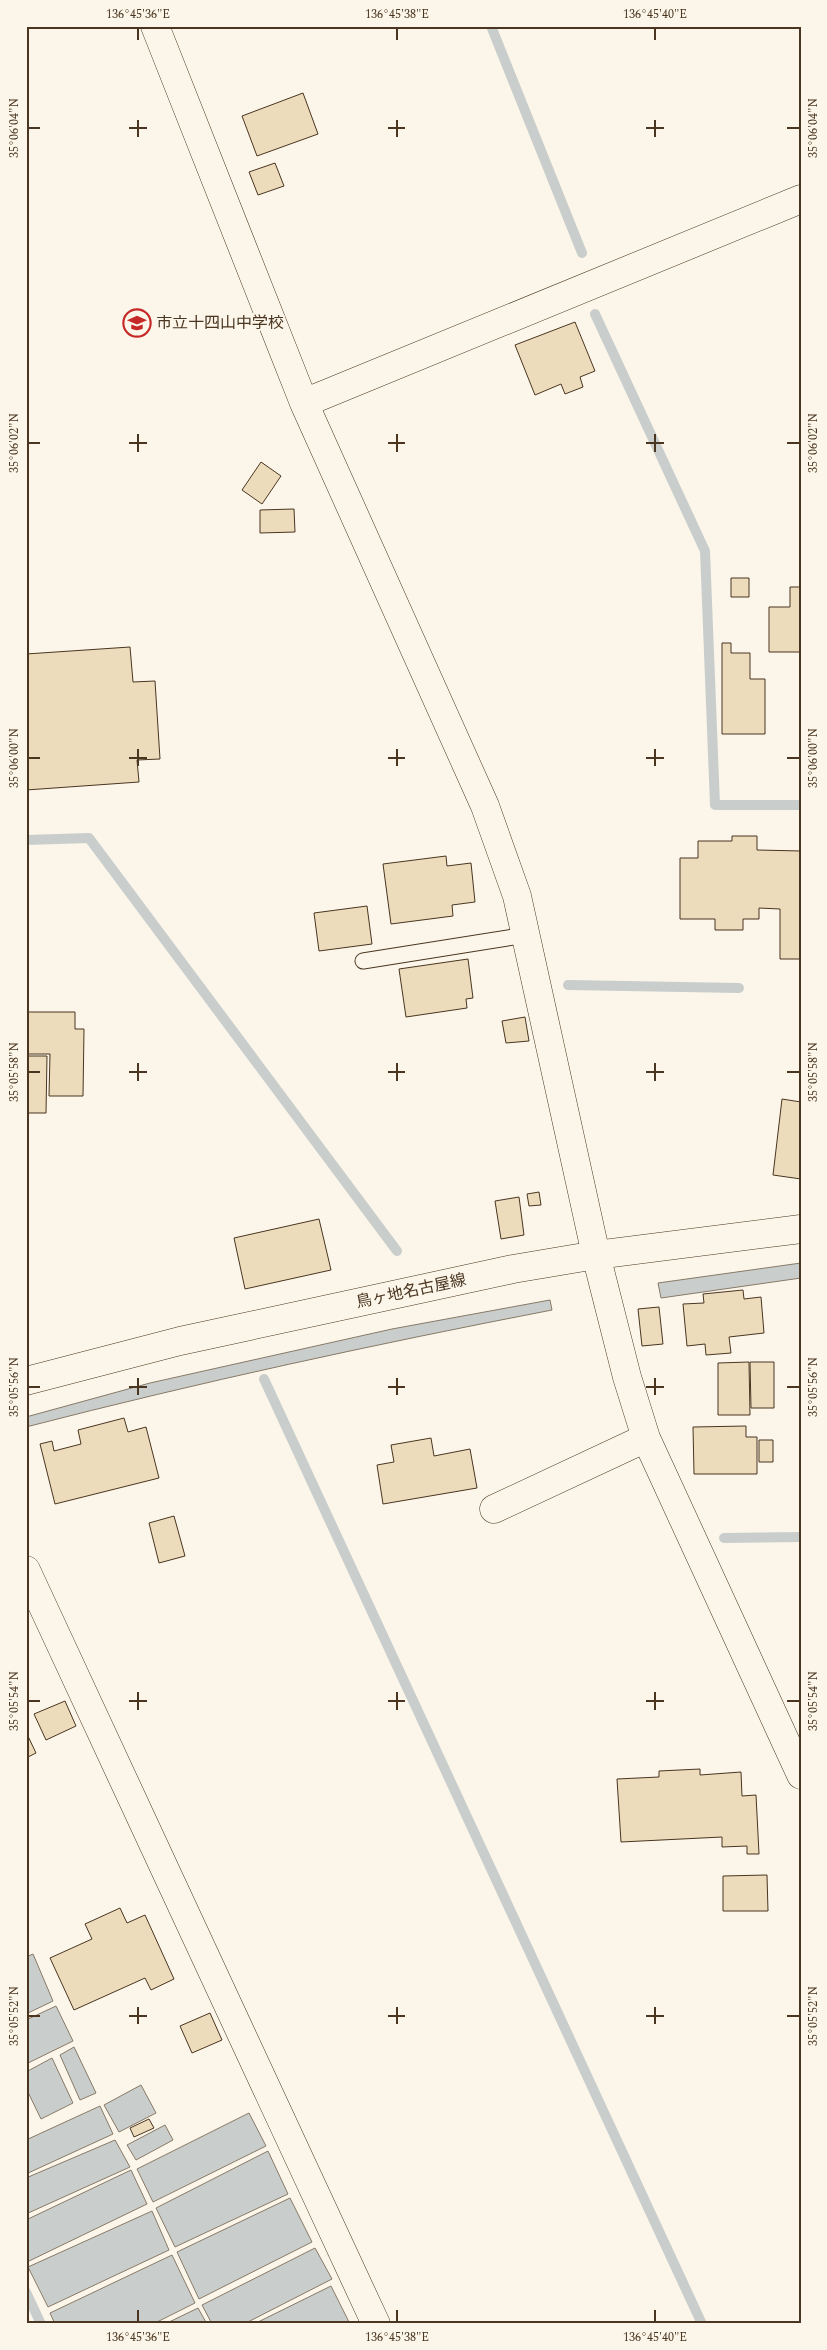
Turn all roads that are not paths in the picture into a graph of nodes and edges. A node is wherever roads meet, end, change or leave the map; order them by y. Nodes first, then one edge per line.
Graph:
1 (155, 26) edge
2 (801, 199) edge
3 (304, 403) junction
4 (526, 935) junction
5 (363, 961) dead end
6 (801, 1229) edge
7 (596, 1255) junction
8 (26, 1381) edge
9 (646, 1438) junction
10 (494, 1509) dead end
11 (26, 1570) edge
12 (801, 1775) edge
13 (376, 2324) edge

1 - 3 street
2 - 3 street
3 - 4 street
4 - 5 lane
4 - 7 street
6 - 7 street, 鳥ヶ地名古屋線
7 - 8 street, 鳥ヶ地名古屋線
7 - 9 street
9 - 10 street
9 - 12 street
11 - 13 street

